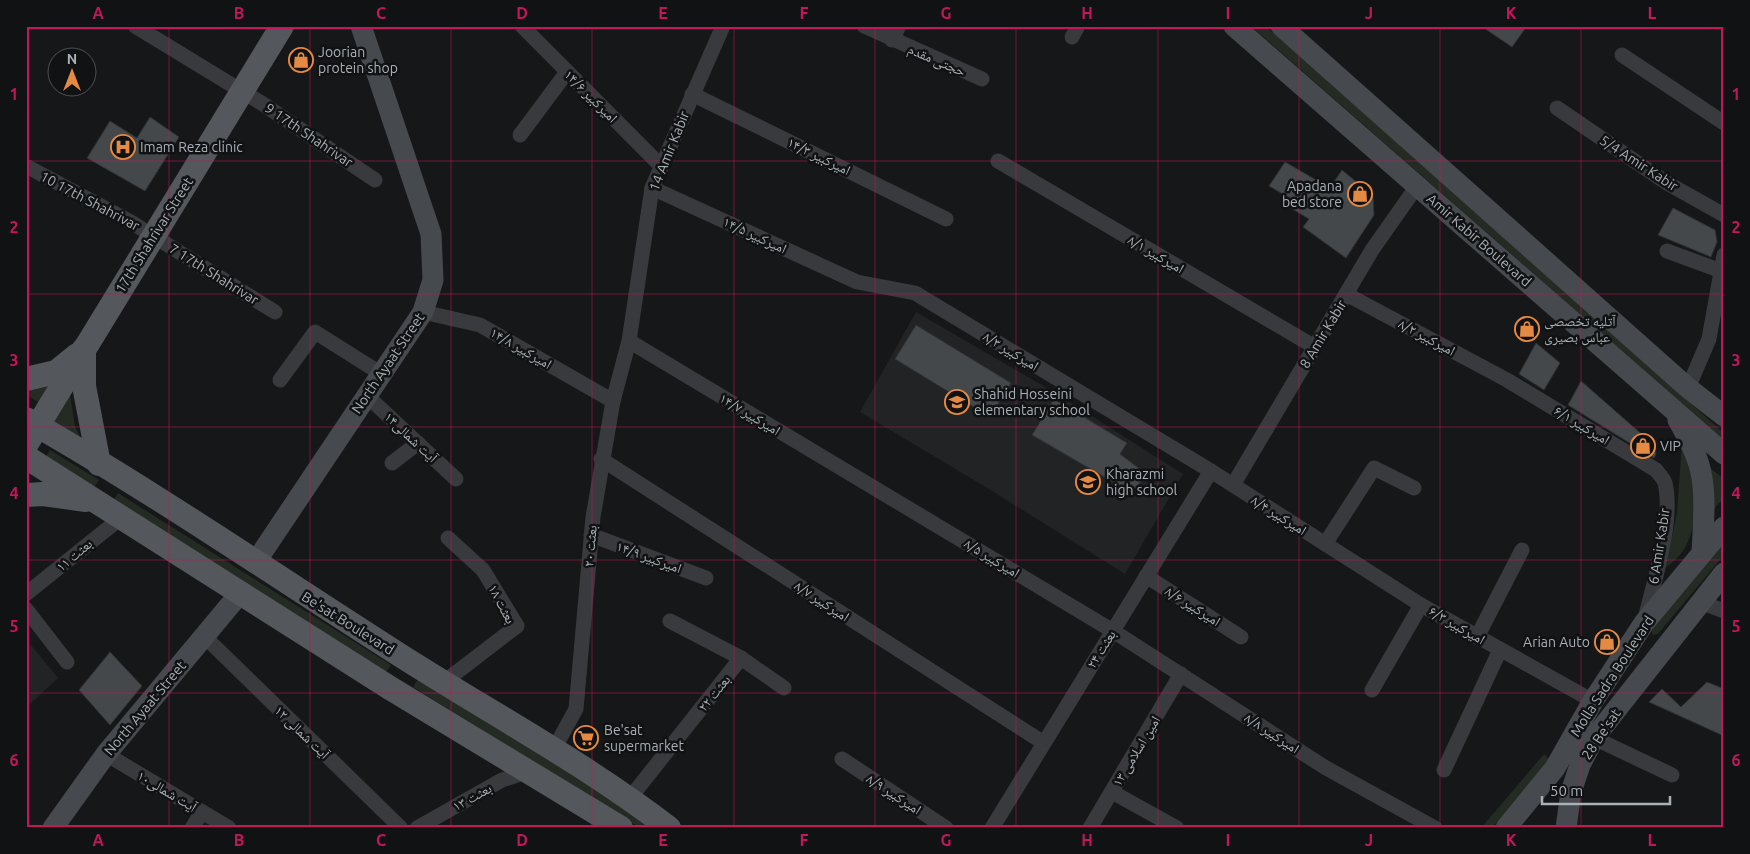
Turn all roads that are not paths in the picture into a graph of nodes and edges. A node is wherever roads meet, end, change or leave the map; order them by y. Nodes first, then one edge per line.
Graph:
1 (134, 26) edge
2 (282, 26) edge
3 (361, 26) edge
4 (522, 26) edge
5 (723, 26) edge
6 (864, 26) edge
7 (899, 26) edge
8 (1234, 26) edge
9 (1281, 26) edge
10 (892, 40) junction
11 (1622, 55) dead end
12 (567, 72) junction
13 (982, 79) dead end
14 (242, 91) junction
15 (692, 94) junction
16 (1557, 108) dead end
17 (1724, 123) edge
18 (520, 135) dead end
19 (998, 161) dead end
20 (26, 166) edge
21 (661, 166) junction
22 (376, 180) dead end
23 (1417, 186) junction
24 (652, 188) junction
25 (1724, 215) edge
26 (946, 219) dead end
27 (153, 236) junction
28 (1667, 251) dead end
29 (1724, 255) edge
30 (1722, 271) edge
31 (857, 282) joint
32 (1346, 294) junction
33 (275, 312) dead end
34 (423, 312) junction
35 (1605, 314) junction
36 (1584, 332) junction
37 (629, 342) junction
38 (1315, 347) junction
39 (84, 349) junction
40 (380, 373) junction
41 (26, 379) edge
42 (280, 380) dead end
43 (1507, 380) joint
44 (1688, 388) junction
45 (366, 394) junction
46 (613, 401) junction
47 (1715, 402) edge
48 (1674, 411) junction
49 (1724, 416) edge
50 (30, 430) edge
51 (418, 443) junction
52 (1724, 454) edge
53 (26, 458) edge
54 (601, 459) junction
55 (392, 463) dead end
56 (99, 464) junction
57 (1656, 470) joint
58 (1211, 471) junction
59 (120, 476) junction
60 (456, 479) dead end
61 (871, 486) joint
62 (1233, 486) junction
63 (1414, 488) dead end
64 (26, 495) edge
65 (101, 503) junction
66 (122, 516) junction
67 (1724, 527) edge
68 (591, 536) junction
69 (448, 538) dead end
70 (1325, 544) junction
71 (1522, 550) dead end
72 (1702, 553) junction
73 (255, 563) junction
74 (1724, 573) edge
75 (1146, 576) junction
76 (706, 578) dead end
77 (241, 592) junction
78 (26, 594) edge
79 (1700, 602) junction
80 (1421, 605) junction
81 (26, 609) edge
82 (1724, 611) edge
83 (670, 621) dead end
84 (1644, 623) junction
85 (1113, 631) junction
86 (204, 636) junction
87 (1241, 636) dead end
88 (1477, 637) junction
89 (1500, 650) junction
90 (741, 658) junction
91 (409, 661) junction
92 (67, 662) dead end
93 (1181, 674) junction
94 (1644, 675) joint
95 (444, 682) junction
96 (390, 688) junction
97 (784, 688) dead end
98 (1372, 690) dead end
99 (1593, 701) junction
100 (1594, 738) junction
101 (1044, 743) junction
102 (554, 750) junction
103 (106, 754) junction
104 (842, 759) dead end
105 (1444, 770) dead end
106 (529, 771) junction
107 (1672, 776) dead end
108 (1112, 792) junction
109 (630, 798) junction
110 (202, 812) junction
111 (53, 828) edge
112 (192, 828) edge
113 (229, 828) edge
114 (401, 828) edge
115 (417, 828) edge
116 (621, 828) edge
117 (669, 828) edge
118 (946, 828) edge
119 (992, 828) edge
120 (1090, 828) edge
121 (1176, 828) edge
122 (1435, 828) edge
123 (1506, 828) edge
124 (1566, 828) edge

1 - 14 street, 9 17th Shahrivar
2 - 14 main road, 17th Shahrivar Street
3 - 34 main road, North Ayaat Street
4 - 12 street, امیرکبیر ۱۴/۶
5 - 15 street, 14 Amir Kabir
6 - 10 street, حجتی مقدم
7 - 10 street
8 - 23 main road, Amir Kabir Boulevard
9 - 35 main road, Amir Kabir Boulevard
10 - 13 street, حجتی مقدم
11 - 17 street
12 - 18 street
12 - 21 street, امیرکبیر ۱۴/۶
14 - 22 street, 9 17th Shahrivar
14 - 27 main road, 17th Shahrivar Street
15 - 21 street, 14 Amir Kabir
15 - 26 street, امیرکبیر ۱۴/۳
16 - 25 street, 5/4 Amir Kabir
19 - 38 street, امیرکبیر ۸/۱
20 - 27 street, 10 17th Shahrivar
21 - 24 street, 14 Amir Kabir
23 - 32 street, 8 Amir Kabir
23 - 36 main road, Amir Kabir Boulevard
24 - 31 street, امیرکبیر ۱۴/۵
24 - 37 street, 14 Amir Kabir
27 - 33 street, 7 17th Shahrivar
27 - 39 main road, 17th Shahrivar Street
28 - 30 street
29 - 30 street
30 - 44 street
31 - 58 street, امیرکبیر ۸/۳
32 - 38 street, 8 Amir Kabir
32 - 43 street, امیرکبیر ۸/۲
34 - 40 main road, North Ayaat Street
34 - 46 street, امیرکبیر ۱۴/۸
35 - 36 main road
35 - 44 main road, Amir Kabir Boulevard
36 - 48 main road, Amir Kabir Boulevard
37 - 46 street, بعثت ۲۰
37 - 61 street, امیرکبیر ۱۴/۷
38 - 62 street, 8 Amir Kabir
39 - 41 main road
39 - 50 main road, 17th Shahrivar Street
39 - 56 main road
40 - 42 street
40 - 45 main road, North Ayaat Street
43 - 57 street, امیرکبیر ۶/۱
44 - 47 main road, Amir Kabir Boulevard
45 - 51 street, آیت شمالی۱۴
45 - 73 main road, North Ayaat Street
46 - 54 street, بعثت ۲۰
47 - 49 main road, Amir Kabir Boulevard
48 - 52 main road, Amir Kabir Boulevard
48 - 72 main road
50 - 56 main road, Be'sat Boulevard
51 - 55 street
51 - 60 street, آیت شمالی۱۴
53 - 65 main road
54 - 68 street, بعثت ۲۰
54 - 101 street, امیرکبیر ۸/۷
56 - 59 main road, Be'sat Boulevard
57 - 84 street, 6 Amir Kabir
58 - 62 street, امیرکبیر ۸/۳
58 - 75 street, بعثت ۲۴
59 - 65 main road
59 - 73 main road, Be'sat Boulevard
61 - 85 street, امیرکبیر ۸/۵
62 - 70 street, امیرکبیر ۸/۴
63 - 70 street
64 - 65 main road
65 - 66 main road
66 - 77 main road
66 - 78 street, بعثت ۱۱
67 - 72 main road, Molla Sadra Boulevard
68 - 76 street, امیرکبیر ۱۴/۹
68 - 102 street, بعثت ۲۰
69 - 95 street, بعثت ۱۸
70 - 80 street, امیرکبیر ۶/۳
71 - 88 street
72 - 84 main road, Molla Sadra Boulevard
73 - 91 main road, Be'sat Boulevard
74 - 79 main road, Molla Sadra Boulevard
75 - 85 street, بعثت ۲۴
75 - 87 street, امیرکبیر ۸/۶
77 - 86 main road, North Ayaat Street
77 - 96 main road
79 - 82 street
79 - 94 main road, Molla Sadra Boulevard
80 - 88 street, امیرکبیر ۶/۳
80 - 98 street
81 - 92 street
83 - 90 street
84 - 99 main road, Molla Sadra Boulevard
85 - 93 street, امیرکبیر ۸/۸
85 - 101 street, بعثت ۲۴
86 - 103 main road, North Ayaat Street
86 - 114 street, آیت شمالی ۱۲
88 - 89 street, امیرکبیر ۶/۳
89 - 99 street, امیرکبیر ۶/۳
89 - 105 street
90 - 97 street
90 - 109 street, بعثت ۲۲
91 - 95 main road, Be'sat Boulevard
91 - 96 main road
93 - 108 street, امین اسلامی ۱۳
93 - 122 street, امیرکبیر ۸/۸
94 - 100 main road, 28 Be'sat
95 - 102 main road, Be'sat Boulevard
96 - 106 main road
99 - 123 main road, Molla Sadra Boulevard
100 - 107 street
100 - 124 main road, 28 Be'sat
101 - 119 street, بعثت ۲۴
102 - 109 main road, Be'sat Boulevard
103 - 110 street, آیت شمالی۱۰
103 - 111 main road, North Ayaat Street
104 - 118 street, امیرکبیر ۸/۹
106 - 115 street, بعثت ۱۳
106 - 116 main road
108 - 120 street, امین اسلامی ۱۳
108 - 121 street
109 - 117 main road, Be'sat Boulevard
110 - 112 street
110 - 113 street, آیت شمالی۱۰

